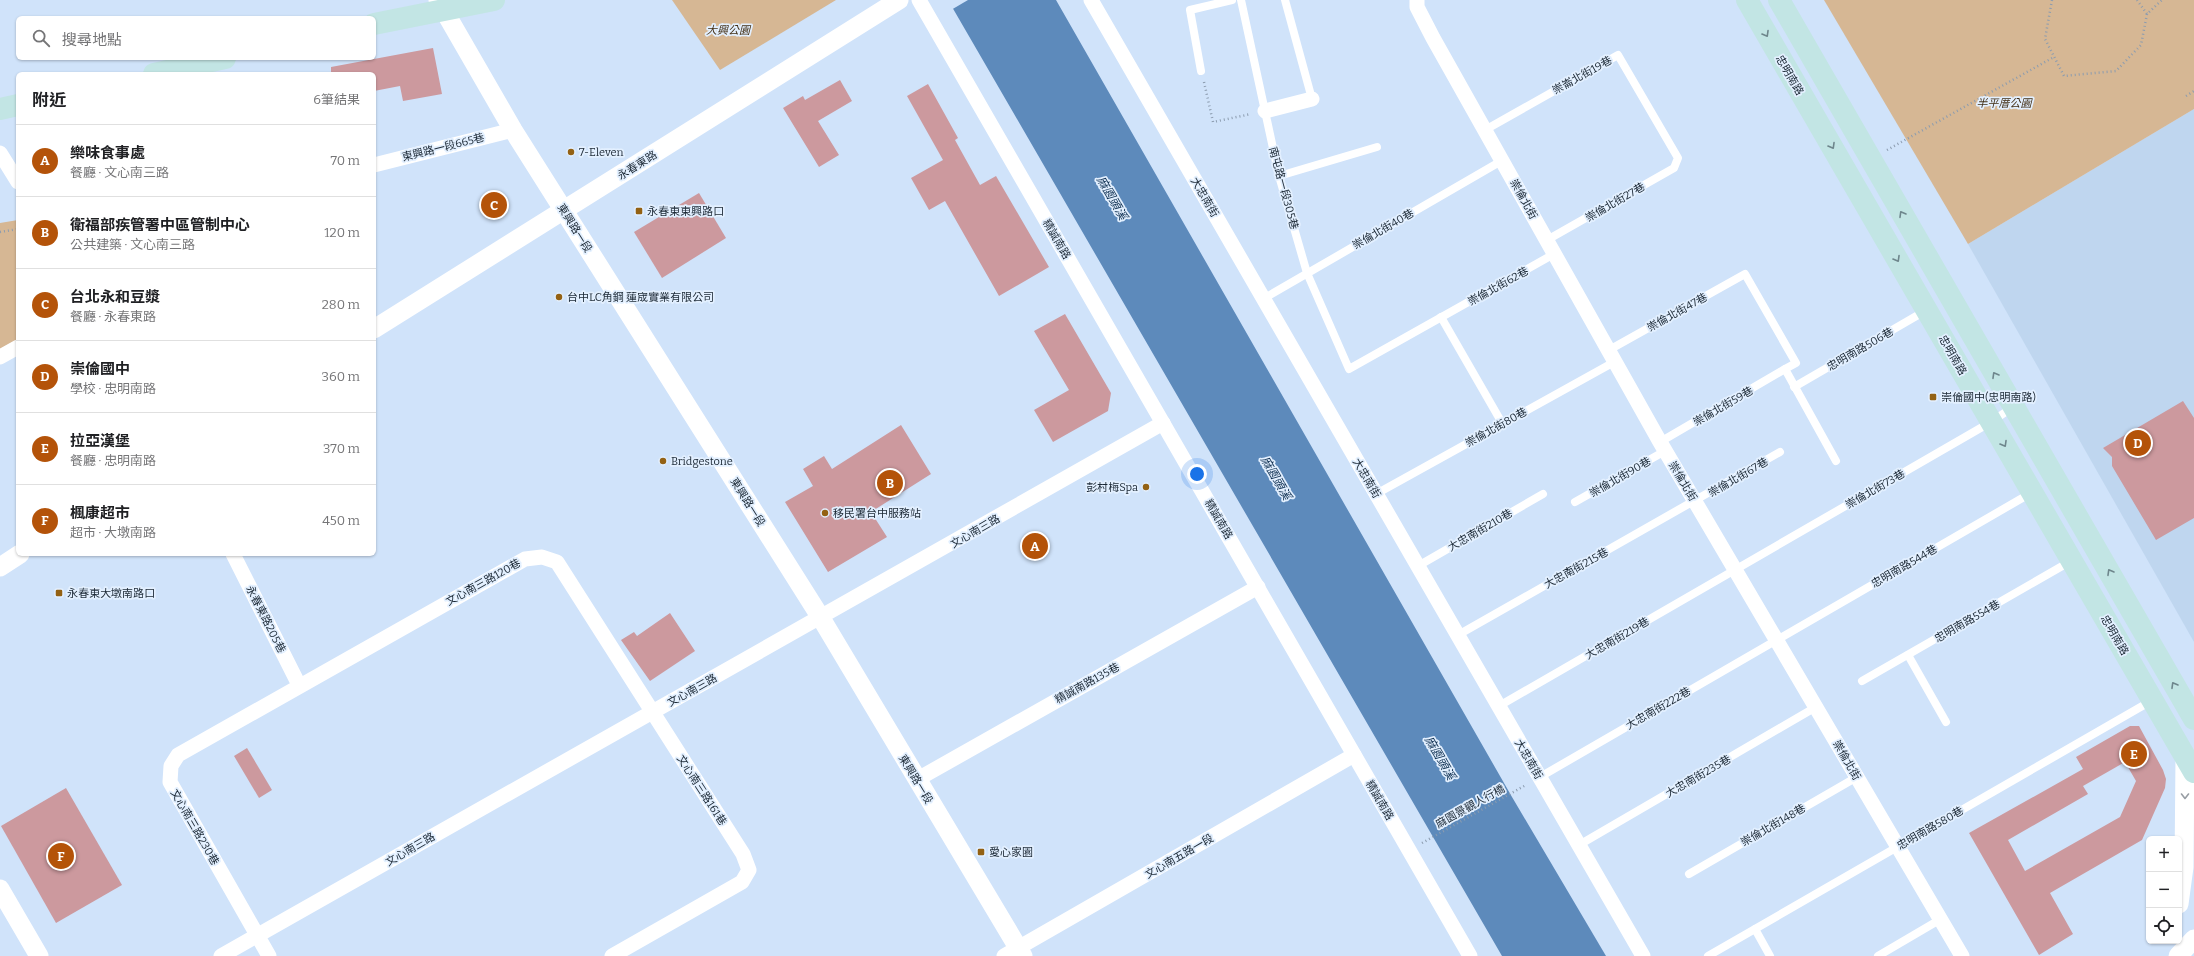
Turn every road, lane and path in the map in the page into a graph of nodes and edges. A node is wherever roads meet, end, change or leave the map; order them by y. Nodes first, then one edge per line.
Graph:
1 (494, 0) edge
2 (899, 0) edge
3 (919, 0) edge
4 (1091, 0) edge
5 (1232, 0) edge
6 (1241, 0) edge
7 (1285, 0) edge
8 (1417, 0) edge
9 (1747, 0) edge
10 (1779, 0) edge
11 (2052, 0) edge
12 (2137, 0) edge
13 (2162, 0) edge
14 (441, 5) edge
15 (2147, 14) junction
16 (376, 23) edge
17 (2054, 57) junction
18 (216, 60) edge
19 (1201, 71) joint
20 (163, 72) edge
21 (2194, 91) edge
22 (2186, 96) dead end
23 (1312, 99) joint
24 (16, 105) edge
25 (0, 109) edge
26 (1265, 110) junction
27 (513, 130) junction
28 (1485, 130) junction
29 (1377, 147) dead end
30 (0, 153) edge
31 (1678, 158) joint
32 (1871, 158) junction
33 (1503, 160) junction
34 (376, 164) edge
35 (1279, 176) junction
36 (16, 179) edge
37 (564, 211) junction
38 (16, 230) edge
39 (0, 232) edge
40 (1547, 240) junction
41 (1554, 254) junction
42 (1307, 273) junction
43 (1263, 298) junction
44 (1927, 310) junction
45 (1441, 317) junction
46 (376, 329) edge
47 (16, 348) edge
48 (1613, 355) junction
49 (0, 357) edge
50 (1349, 369) joint
51 (1785, 370) junction
52 (1794, 387) junction
53 (2014, 406) junction
54 (1991, 422) junction
55 (1163, 423) junction
56 (1502, 423) junction
57 (1663, 446) junction
58 (1780, 452) dead end
59 (1836, 461) dead end
60 (2032, 492) junction
61 (1376, 494) junction
62 (1543, 494) dead end
63 (1695, 501) junction
64 (1575, 502) dead end
65 (17, 556) edge
66 (234, 556) edge
67 (2072, 561) junction
68 (1418, 566) junction
69 (0, 567) edge
70 (1735, 569) junction
71 (1258, 587) junction
72 (821, 618) junction
73 (1458, 635) junction
74 (1776, 640) junction
75 (1908, 655) junction
76 (1862, 680) dead end
77 (299, 685) junction
78 (2152, 700) junction
79 (1499, 706) junction
80 (1816, 707) junction
81 (652, 712) junction
82 (2194, 719) edge
83 (1946, 722) dead end
84 (1354, 755) junction
85 (2190, 765) edge
86 (1540, 777) junction
87 (1857, 777) junction
88 (916, 780) junction
89 (1579, 845) junction
90 (1898, 847) junction
91 (1409, 850) junction
92 (1689, 874) dead end
93 (2182, 882) edge
94 (0, 890) edge
95 (1941, 919) junction
96 (1755, 929) junction
97 (257, 936) junction
98 (2194, 939) edge
99 (2174, 944) edge
100 (1015, 953) edge
101 (39, 956) edge
102 (221, 956) edge
103 (269, 956) edge
104 (612, 956) edge
105 (1470, 956) edge
106 (1643, 956) edge
107 (1708, 956) edge
108 (1770, 956) edge
109 (1878, 956) edge
110 (1962, 956) edge
111 (2172, 956) edge
112 (2178, 956) edge

1 - 14 main road
2 - 37 street, 永春東路
3 - 55 street, 精誠南路
4 - 43 street, 大忠南街
5 - 19 lane
6 - 26 lane, 南屯路一段305巷
7 - 23 lane
8 - 28 street, 崇倫北街
9 -> 44 main road, 忠明南路
10 - 32 main road
11 - 17 path
12 - 15 path
13 - 15 path
14 - 16 main road
14 - 27 street, 東興路一段
15 - 17 path
17 - 32 path
18 - 20 main road
19 - 26 path
21 - 22 path
23 - 26 street
24 - 25 main road
26 - 35 lane, 南屯路一段305巷
27 - 34 street, 東興路一段665巷
27 - 37 street, 東興路一段
28 - 31 lane, 崇崙北街19巷
28 - 33 street, 崇倫北街
29 - 35 lane
30 - 36 street
31 - 40 lane, 崇倫北街27巷
53 -> 32 main road
33 - 40 street, 崇倫北街
33 - 42 lane, 崇倫北街40巷
35 - 42 lane, 南屯路一段305巷
37 - 46 street, 永春東路
37 - 72 street, 東興路一段
38 - 39 path
40 - 41 street, 崇倫北街
41 - 45 lane, 崇倫北街62巷
41 - 48 street, 崇倫北街
42 - 43 lane, 崇倫北街40巷
42 - 50 lane, 南屯路一段305巷
43 - 61 street, 大忠南街
44 - 52 lane, 忠明南路506巷
44 - 54 main road, 忠明南路
45 - 50 lane, 崇倫北街62巷
45 - 56 lane
47 - 49 street
48 - 51 lane, 崇倫北街47巷
48 - 56 lane, 崇倫北街80巷
48 - 57 street, 崇倫北街
51 - 52 lane
51 - 57 lane, 崇倫北街59巷
52 - 59 lane
53 - 54 lane, 崇倫北街73巷
82 -> 53 main road
54 -> 60 main road, 忠明南路
54 - 70 lane, 崇倫北街73巷
55 - 71 street, 精誠南路
55 - 72 street, 文心南三路
56 - 61 lane, 崇倫北街80巷
57 - 63 street, 崇倫北街
57 - 64 lane, 崇倫北街90巷
58 - 63 lane, 崇倫北街67巷
60 - 67 main road, 忠明南路
60 - 74 lane, 忠明南路544巷
61 - 68 street, 大忠南街
62 - 68 lane, 大忠南街210巷
63 - 70 street, 崇倫北街
63 - 73 lane, 大忠南街215巷
65 - 69 street
66 - 77 street, 永春東路205巷
67 - 75 lane, 忠明南路554巷
67 - 78 main road, 忠明南路
68 - 73 street, 大忠南街
70 - 74 street, 崇倫北街
70 - 79 lane, 大忠南街219巷
71 - 84 street, 精誠南路
71 - 88 street, 精誠南路135巷
72 - 81 street, 文心南三路
72 - 88 street, 東興路一段
73 - 79 street, 大忠南街
74 - 80 street, 崇倫北街
74 - 86 lane, 大忠南街222巷
75 - 76 lane, 忠明南路554巷
75 - 83 lane
77 - 81 street, 文心南三路120巷
77 - 97 street, 文心南三路230巷
78 - 85 main road, 忠明南路
78 - 90 lane, 忠明南路580巷
79 - 86 street, 大忠南街
80 - 87 street, 崇倫北街
80 - 89 lane, 大忠南街235巷
81 - 97 street, 文心南三路
81 - 104 street, 文心南三路161巷
84 - 91 street, 精誠南路
84 - 100 street, 文心南五路一段
85 -> 93 street
86 - 89 street, 大忠南街
86 - 91 path, 麻園景觀人行橋
87 - 90 street, 崇倫北街
87 - 92 lane, 崇倫北街148巷
88 - 100 street, 東興路一段
89 - 106 street, 大忠南街
90 - 95 street, 崇倫北街
90 - 96 lane, 忠明南路580巷
91 - 105 street, 精誠南路
94 - 101 street
95 - 109 lane
95 - 110 street, 崇倫北街
96 - 107 lane, 忠明南路580巷
96 - 108 lane
97 - 102 street, 文心南三路
97 - 103 street, 文心南三路230巷
98 - 112 street
99 - 111 street

